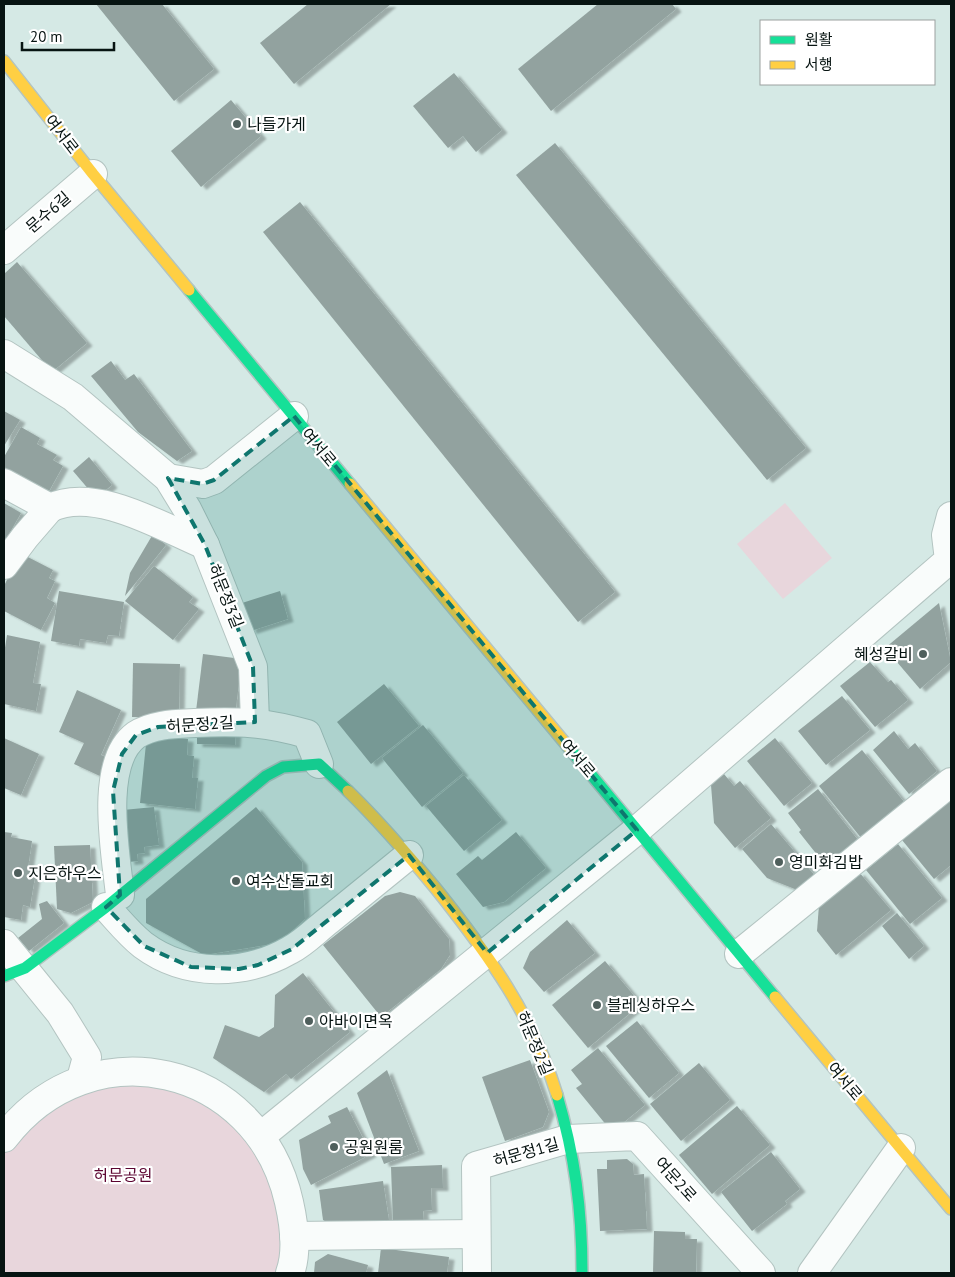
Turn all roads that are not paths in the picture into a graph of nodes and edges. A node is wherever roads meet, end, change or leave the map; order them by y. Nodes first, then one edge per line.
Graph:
1 (4, 61) edge
2 (93, 174) junction
3 (4, 250) edge
4 (4, 354) edge
5 (294, 416) junction
6 (168, 478) junction
7 (4, 483) edge
8 (50, 508) junction
9 (951, 516) edge
10 (205, 545) junction
11 (950, 563) edge
12 (4, 565) edge
13 (255, 722) junction
14 (319, 764) junction
15 (951, 782) edge
16 (637, 830) junction
17 (409, 856) junction
18 (113, 901) junction
19 (4, 944) edge
20 (487, 952) junction
21 (740, 954) junction
22 (14, 972) edge
23 (81, 1079) junction
24 (260, 1136) junction
25 (4, 1138) edge
26 (568, 1139) junction
27 (901, 1148) junction
28 (951, 1208) edge
29 (476, 1234) junction
30 (294, 1236) junction
31 (290, 1273) edge
32 (477, 1273) edge
33 (582, 1273) edge
34 (761, 1273) edge
35 (812, 1273) edge

1 - 2 street, 여서로
2 - 3 street, 문수6길
2 - 5 street, 여서로
4 - 6 street, 허문정3길
5 - 6 street
5 - 16 street, 여서로
6 - 10 street, 허문정3길
7 - 8 street
8 - 10 street
8 - 12 street
9 - 11 street
10 - 13 street, 허문정3길
11 - 16 street
13 - 14 street, 허문정2길
13 - 18 street, 허문정2길
14 - 17 street, 허문정2길
14 - 18 street
15 - 21 street
16 - 20 street
16 - 21 street, 여서로
17 - 18 street
17 - 20 street, 허문정2길
18 - 22 street
19 - 22 street
20 - 24 street
20 - 26 street, 허문정2길
21 - 27 street, 여서로
22 - 23 street
23 - 24 street
23 - 25 street
24 - 30 street
26 - 29 street, 허문정1길
26 - 33 street, 허문정1길
26 - 34 street, 여문2로
27 - 28 street, 여서로
27 - 35 street
29 - 30 street
29 - 32 street, 허문정1길
30 - 31 street

